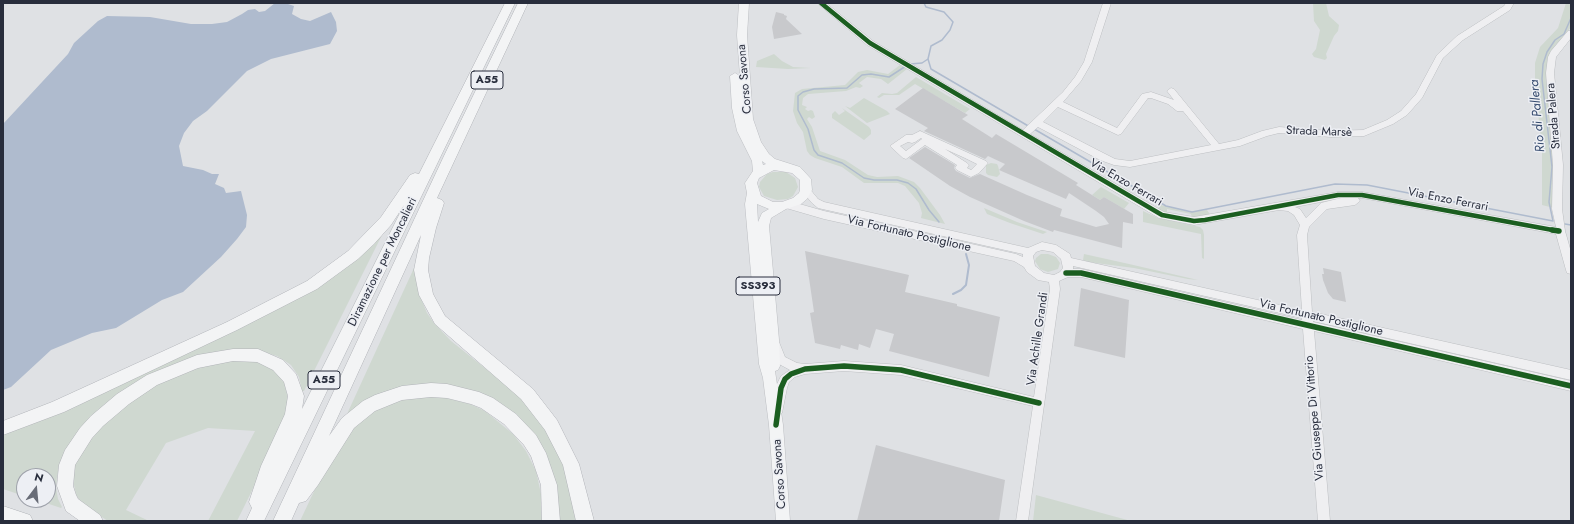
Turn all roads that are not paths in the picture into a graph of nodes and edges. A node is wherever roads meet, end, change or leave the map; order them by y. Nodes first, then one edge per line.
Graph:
1 (510, 3) edge
2 (523, 3) edge
3 (736, 3) edge
4 (744, 3) edge
5 (821, 3) edge
6 (1107, 3) edge
7 (1510, 3) edge
8 (1571, 33) edge
9 (1171, 91) dead end
10 (1057, 103) junction
11 (1180, 109) dead end
12 (1032, 128) junction
13 (441, 142) junction
14 (894, 146) joint
15 (1218, 148) junction
16 (450, 158) junction
17 (782, 166) junction
18 (758, 172) junction
19 (806, 190) junction
20 (752, 193) junction
21 (1418, 204) junction
22 (786, 206) junction
23 (1281, 206) junction
24 (1305, 225) junction
25 (1563, 232) edge
26 (1030, 252) junction
27 (1068, 261) junction
28 (1028, 264) junction
29 (1571, 270) edge
30 (1066, 273) junction
31 (1054, 278) junction
32 (1307, 320) junction
33 (773, 340) junction
34 (805, 369) junction
35 (1571, 375) edge
36 (770, 378) junction
37 (1571, 386) edge
38 (1039, 403) junction
39 (776, 425) junction
40 (3, 428) edge
41 (290, 505) junction
42 (3, 514) edge
43 (24, 521) edge
44 (94, 521) edge
45 (255, 521) edge
46 (282, 521) edge
47 (551, 521) edge
48 (584, 521) edge
49 (783, 521) edge
50 (1022, 521) edge
51 (1324, 521) edge

1 - 13 highway, Diramazione per Moncalieri / A55
2 - 16 highway, Diramazione per Moncalieri / A55
3 - 18 main road, Corso Savona
4 - 17 main road, Corso Savona
5 - 12 street, Via Enzo Ferrari
6 - 10 street
7 - 15 street, Strada Marsè
8 - 25 street, Strada Palera
9 - 15 street
10 - 11 street
10 - 12 street
12 - 15 street, Strada Marsè
12 - 23 street, Via Enzo Ferrari
13 - 40 highway
13 - 45 highway, Diramazione per Moncalieri / A55
14 - 14 street
16 - 41 highway, Diramazione per Moncalieri / A55
16 - 48 highway
17 - 18 main road
17 - 19 main road, Corso Savona
18 - 20 main road, Corso Savona / SS393
19 - 22 main road, Corso Savona / SS393
19 - 26 street, Via Fortunato Postiglione
20 - 22 main road
20 - 36 main road, Corso Savona / SS393
21 - 23 street, Via Enzo Ferrari
21 - 24 street
21 - 25 street, Via Enzo Ferrari
22 - 28 street, Via Fortunato Postiglione
22 - 33 main road, Corso Savona / SS393
23 - 24 street
24 - 32 street, Via Giuseppe Di Vittorio
25 - 29 street, Strada Palera
26 - 27 street
26 - 28 street
27 - 30 street
27 - 32 street, Via Fortunato Postiglione
28 - 31 street
30 - 31 street
30 - 32 street, Via Fortunato Postiglione
31 - 38 street, Via Achille Grandi
32 - 35 street, Via Fortunato Postiglione
32 - 37 street, Via Fortunato Postiglione
32 - 51 street, Via Giuseppe Di Vittorio
33 - 34 street
33 - 36 main road, Corso Savona / SS393
34 - 38 street
34 - 39 street
36 - 39 main road, Corso Savona / SS393
38 - 50 street, Via Achille Grandi
39 - 49 main road, Corso Savona / SS393
41 - 46 highway, Diramazione per Moncalieri / A55
41 - 47 highway
42 - 43 highway
44 - 45 highway

